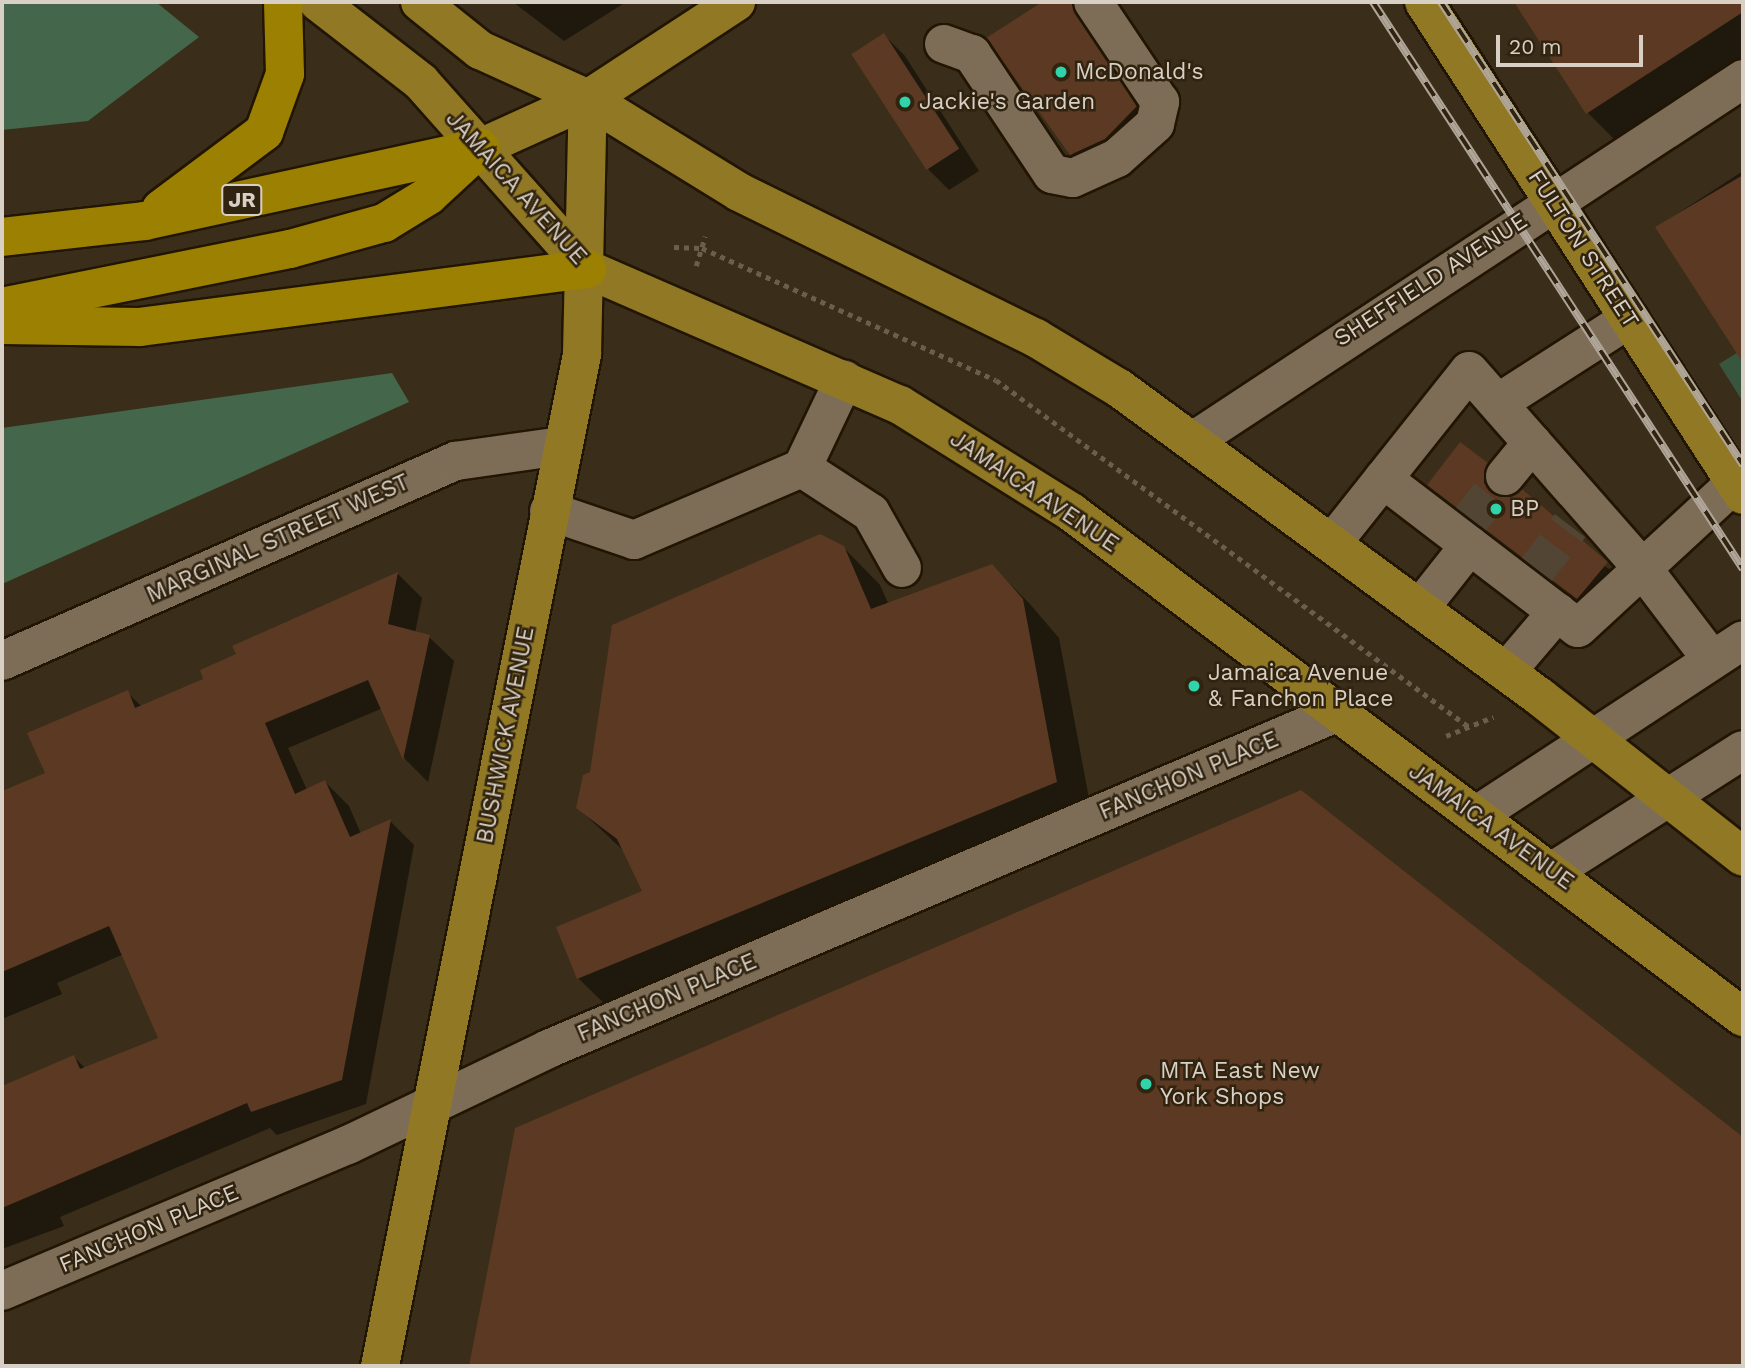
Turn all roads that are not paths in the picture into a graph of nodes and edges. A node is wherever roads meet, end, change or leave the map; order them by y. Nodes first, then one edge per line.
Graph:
1 (282, 2) edge
2 (318, 2) edge
3 (420, 2) edge
4 (736, 2) edge
5 (1093, 2) edge
6 (1424, 2) edge
7 (944, 44) dead end
8 (1743, 79) edge
9 (588, 99) junction
10 (480, 148) junction
11 (1552, 202) junction
12 (145, 221) junction
13 (2, 237) edge
14 (587, 269) junction
15 (2, 307) edge
16 (1629, 319) junction
17 (2, 325) edge
18 (844, 380) junction
19 (1498, 403) junction
20 (1193, 440) junction
21 (1532, 443) junction
22 (562, 446) junction
23 (802, 468) junction
24 (1505, 476) tunnel mouth
25 (1383, 479) junction
26 (1739, 489) edge
27 (549, 511) junction
28 (1465, 535) junction
29 (1333, 542) junction
30 (902, 568) dead end
31 (1643, 569) junction
32 (1420, 608) junction
33 (1557, 612) junction
34 (1728, 650) edge
35 (2, 661) edge
36 (1506, 672) junction
37 (1336, 713) junction
38 (1591, 738) junction
39 (1743, 750) edge
40 (1668, 797) junction
41 (1477, 815) junction
42 (1743, 857) edge
43 (1553, 871) junction
44 (1743, 1017) edge
45 (433, 1103) junction
46 (2, 1291) edge
47 (380, 1366) edge

1 - 12 highway
2 - 10 main road, JAMAICA AVENUE
3 - 9 main road
4 - 9 main road
5 - 7 street
6 - 11 main road, FULTON STREET
8 - 11 street, SHEFFIELD AVENUE
9 - 10 main road
9 - 14 main road, BUSHWICK AVENUE
9 - 20 main road
10 - 12 highway, JR
10 - 14 main road, JAMAICA AVENUE
10 - 15 highway
11 - 16 main road, FULTON STREET
11 - 20 street, SHEFFIELD AVENUE
12 - 13 highway, JR
14 - 17 highway
14 - 18 main road, JAMAICA AVENUE
14 - 22 main road, BUSHWICK AVENUE
16 - 19 street
16 - 26 main road, FULTON STREET
18 - 23 street
18 - 37 main road, JAMAICA AVENUE
19 - 21 street
19 - 25 street
20 - 29 main road
21 - 24 street
21 - 31 street
22 - 27 main road, BUSHWICK AVENUE
22 - 35 street, MARGINAL STREET WEST
23 - 27 street
23 - 30 street
25 - 28 street
25 - 29 street
26 - 31 street
27 - 45 main road, BUSHWICK AVENUE
28 - 32 street
28 - 33 street
29 - 32 main road
31 - 33 street
31 - 34 street
32 - 36 main road
33 - 36 street
34 - 38 street
36 - 38 main road
37 - 41 main road, JAMAICA AVENUE
37 - 45 street, FANCHON PLACE
38 - 40 main road
38 - 41 street
39 - 40 street
40 - 42 main road
40 - 43 street
41 - 43 main road, JAMAICA AVENUE
43 - 44 main road, JAMAICA AVENUE
45 - 46 street, FANCHON PLACE
45 - 47 main road, BUSHWICK AVENUE

